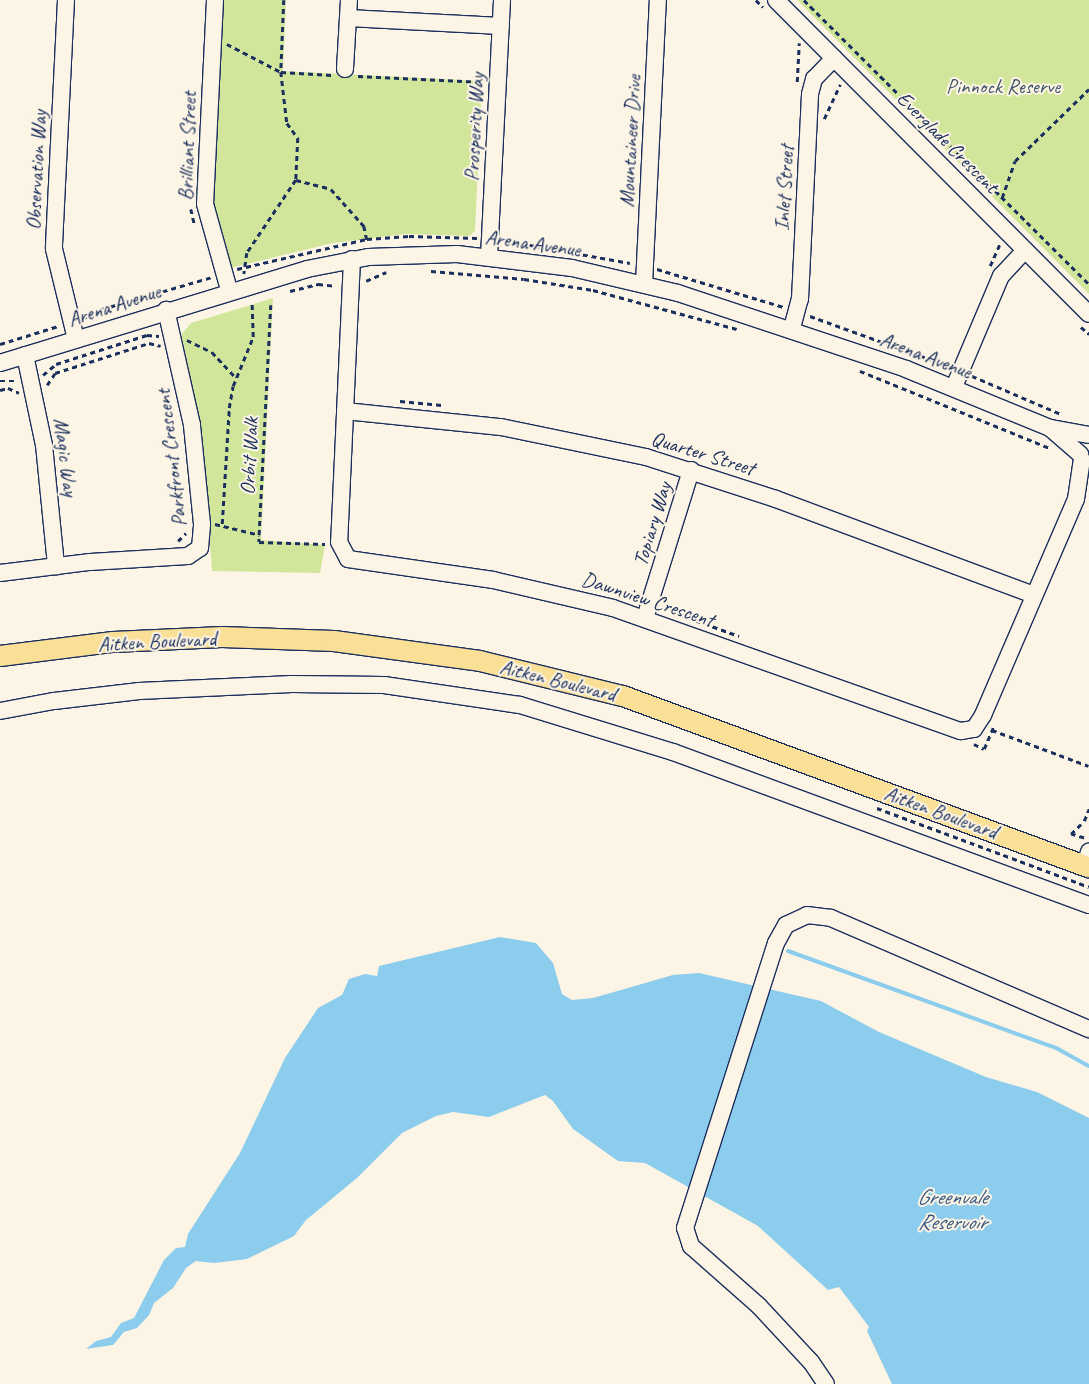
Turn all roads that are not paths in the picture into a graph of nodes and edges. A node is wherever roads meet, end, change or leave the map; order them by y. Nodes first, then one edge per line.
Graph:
1 (66, 0) edge
2 (215, 0) edge
3 (349, 0) edge
4 (502, 0) edge
5 (658, 0) edge
6 (776, 0) edge
7 (348, 18) junction
8 (501, 26) junction
9 (834, 58) junction
10 (345, 68) dead end
11 (1025, 250) junction
12 (489, 257) junction
13 (360, 258) junction
14 (644, 284) junction
15 (229, 290) junction
16 (166, 310) junction
17 (1089, 314) edge
18 (792, 328) junction
19 (76, 339) junction
20 (25, 355) junction
21 (0, 363) edge
22 (954, 387) junction
23 (345, 411) junction
24 (1050, 428) junction
25 (1088, 434) edge
26 (1084, 459) edge
27 (691, 470) junction
28 (1089, 483) edge
29 (1076, 499) junction
30 (56, 566) junction
31 (0, 573) edge
32 (1034, 595) junction
33 (647, 611) junction
34 (0, 656) edge
35 (0, 711) edge
36 (1088, 861) edge
37 (1089, 905) edge
38 (1089, 1029) edge
39 (826, 1384) edge

1 - 19 street, Observation Way
2 - 15 street, Brilliant Street
3 - 7 street
4 - 8 street, Prosperity Way
5 - 14 street, Mountaineer Drive
6 - 9 street, Everglade Crescent
7 - 8 street
7 - 10 street
8 - 12 street, Prosperity Way
9 - 11 street, Everglade Crescent
9 - 18 street, Inlet Street
11 - 17 street, Everglade Crescent
11 - 22 street
12 - 13 street, Arena Avenue
12 - 14 street, Arena Avenue
13 - 15 street, Arena Avenue
13 - 23 street
14 - 18 street, Arena Avenue
15 - 16 street, Arena Avenue
16 - 19 street, Arena Avenue
16 - 30 street, Parkfront Crescent
18 - 22 street, Arena Avenue
19 - 20 street, Arena Avenue
20 - 21 street, Arena Avenue
20 - 30 street, Magic Way
22 - 24 street, Arena Avenue
23 - 27 street, Quarter Street
23 - 33 street, Dawnview Crescent
24 - 25 street, Arena Avenue
24 - 26 street, Arena Avenue
25 - 26 street, Dawnview Crescent
26 - 29 street, Dawnview Crescent
27 - 32 street, Quarter Street
27 - 33 street, Topiary Way
28 - 29 street, Dawnview Crescent
29 - 32 street, Dawnview Crescent
30 - 31 street, Parkfront Crescent
32 - 33 street, Dawnview Crescent
34 - 36 main road, Aitken Boulevard
35 - 37 street
38 - 39 street

